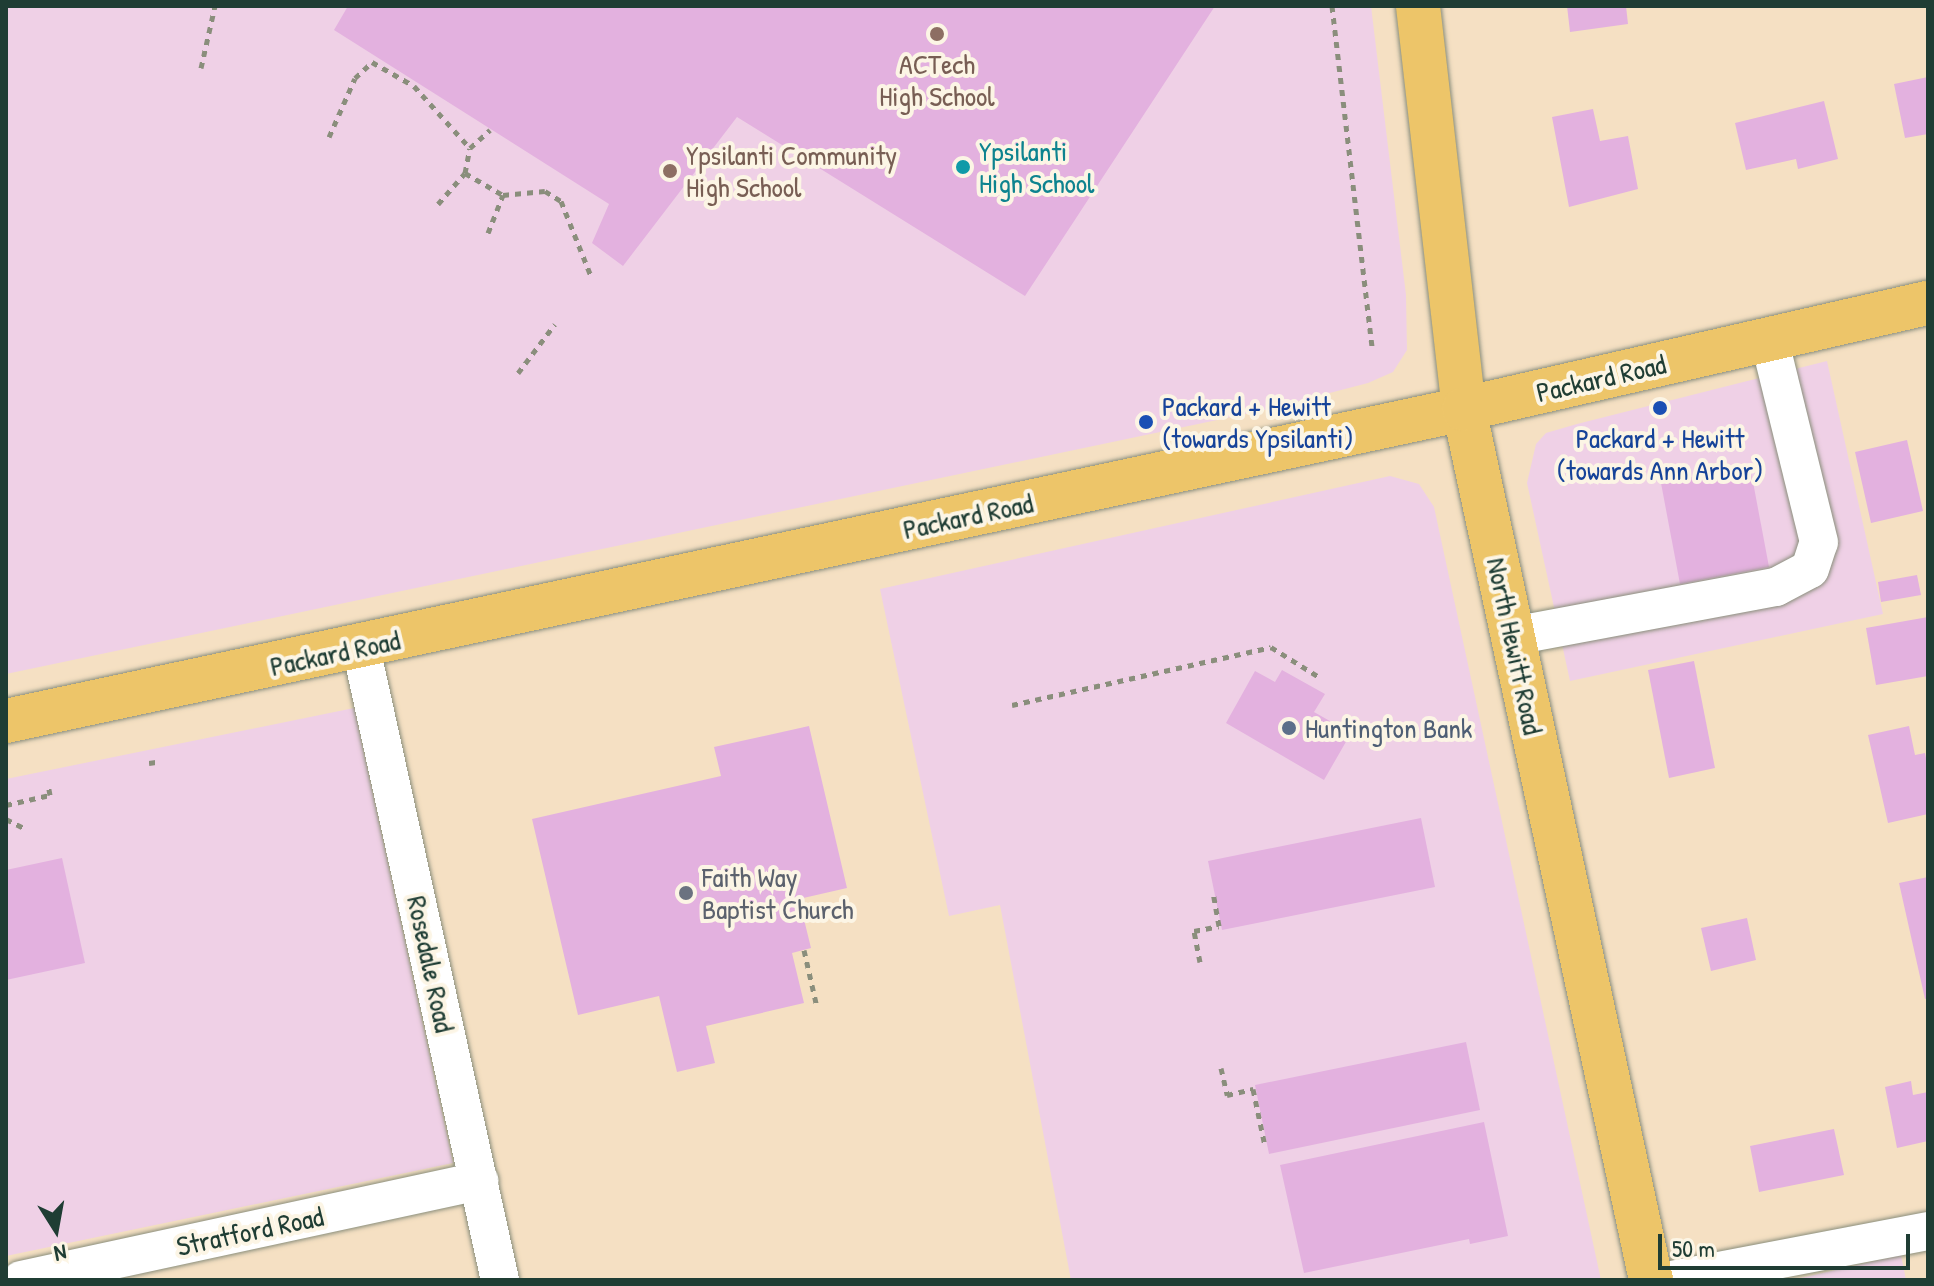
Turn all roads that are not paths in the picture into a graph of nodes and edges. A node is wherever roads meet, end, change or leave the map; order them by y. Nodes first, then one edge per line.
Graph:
1 (1418, 6) edge
2 (1928, 303) edge
3 (1769, 339) junction
4 (1464, 409) junction
5 (1513, 636) junction
6 (361, 648) junction
7 (6, 721) edge
8 (479, 1181) junction
9 (1928, 1231) edge
10 (21, 1280) edge
11 (500, 1280) edge
12 (1651, 1280) edge
13 (1671, 1280) edge

1 - 4 main road, North Hewitt Road
2 - 3 main road, Packard Road
3 - 4 main road, Packard Road
3 - 5 street
4 - 5 main road, North Hewitt Road
4 - 6 main road, Packard Road
5 - 12 main road, North Hewitt Road
6 - 7 main road, Packard Road
6 - 8 street, Rosedale Road
8 - 10 street, Stratford Road
8 - 11 street, Rosedale Road
9 - 13 street

